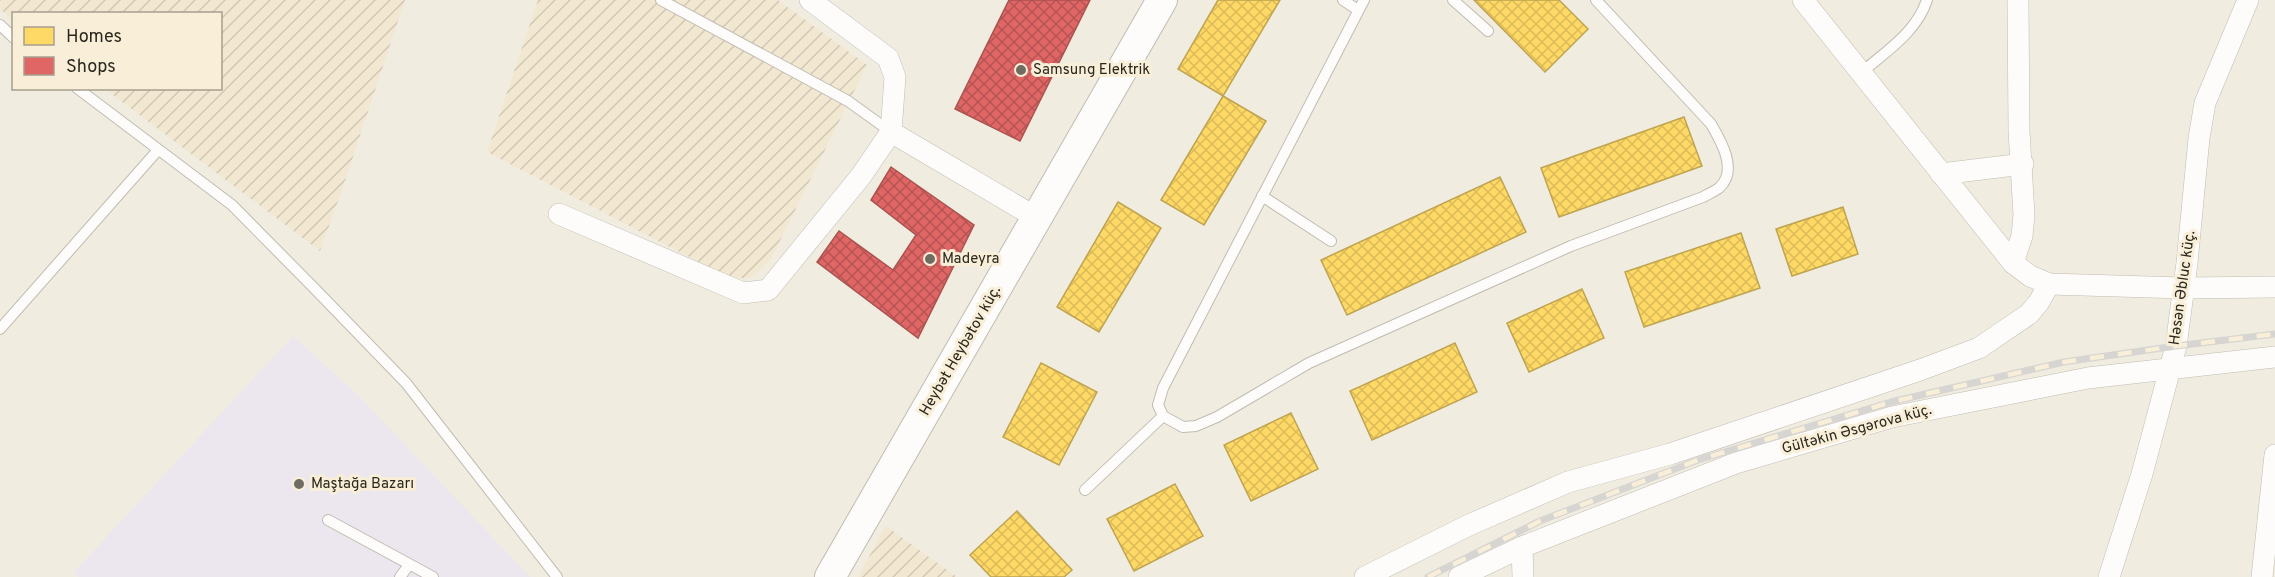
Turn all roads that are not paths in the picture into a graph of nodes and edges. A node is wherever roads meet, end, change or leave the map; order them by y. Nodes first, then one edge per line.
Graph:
1 (661, 0) edge
2 (810, 0) edge
3 (1162, 0) edge
4 (1343, 0) edge
5 (1453, 0) edge
6 (1596, 0) edge
7 (1803, 0) edge
8 (1927, 0) edge
9 (2018, 0) edge
10 (2248, 0) edge
11 (1361, 5) edge
12 (0, 25) edge
13 (1488, 31) dead end
14 (12, 36) edge
15 (1861, 74) junction
16 (80, 90) edge
17 (891, 132) junction
18 (158, 150) junction
19 (2023, 164) junction
20 (1941, 174) junction
21 (1262, 196) junction
22 (559, 214) dead end
23 (1037, 218) junction
24 (1331, 241) dead end
25 (2013, 262) junction
26 (2049, 284) junction
27 (2275, 286) edge
28 (2184, 288) junction
29 (0, 329) edge
30 (2275, 357) edge
31 (2170, 370) junction
32 (1163, 416) junction
33 (2275, 455) edge
34 (1085, 489) dead end
35 (328, 520) dead end
36 (1522, 547) junction
37 (409, 565) junction
38 (400, 577) edge
39 (433, 577) edge
40 (557, 577) edge
41 (830, 577) edge
42 (1365, 577) edge
43 (1459, 577) edge
44 (1523, 577) edge
45 (2109, 577) edge
46 (2262, 577) edge

1 - 17 lane
2 - 17 street
3 - 23 main road, Heybət Heybətov küç.
4 - 11 lane
5 - 13 lane
6 - 32 lane
7 - 15 street
8 - 15 lane
9 - 19 street
10 - 28 street, Həsən Əbluc küç.
11 - 21 lane
12 - 14 lane
15 - 20 street
16 - 18 lane
17 - 22 street
17 - 23 street
18 - 29 lane
18 - 40 lane
19 - 20 street
19 - 25 street
20 - 25 street
21 - 24 lane
21 - 32 lane
23 - 41 main road, Heybət Heybətov küç.
25 - 26 street
26 - 28 street
26 - 42 street
27 - 28 street
28 - 31 street, Həsən Əbluc küç.
30 - 31 street, Gültəkin Əsgərova küç.
31 - 36 street, Gültəkin Əsgərova küç.
31 - 45 street, Həsən Əbluc küç.
32 - 34 lane
33 - 46 street
35 - 37 lane
36 - 43 street, Gültəkin Əsgərova küç.
36 - 44 street
37 - 38 lane
37 - 39 lane

